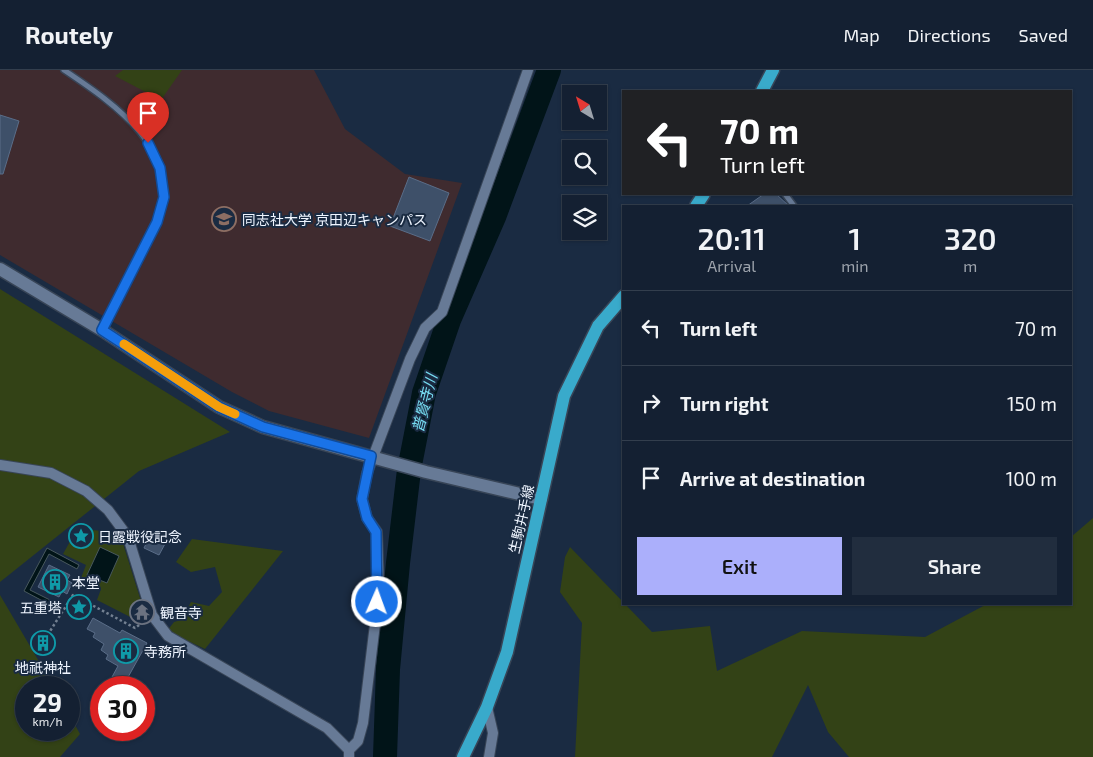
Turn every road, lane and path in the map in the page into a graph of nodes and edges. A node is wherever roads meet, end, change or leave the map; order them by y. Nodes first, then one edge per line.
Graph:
1 (64, 70) edge
2 (528, 70) edge
3 (773, 70) edge
4 (763, 90) edge
5 (0, 269) edge
6 (622, 298) edge
7 (102, 330) junction
8 (376, 458) junction
9 (0, 465) edge
10 (541, 499) junction
11 (152, 615) junction
12 (45, 638) dead end
13 (486, 707) junction
14 (349, 753) edge
15 (463, 757) edge
16 (489, 757) edge

1 - 7 lane
2 - 8 street
3 - 4 main road
5 - 7 street
6 - 10 main road, 生駒井手線
7 - 8 street
8 - 10 street
8 - 14 street
9 - 11 street
10 - 13 main road, 生駒井手線
11 - 12 path
11 - 14 street
13 - 15 main road, 生駒井手線
13 - 16 street

